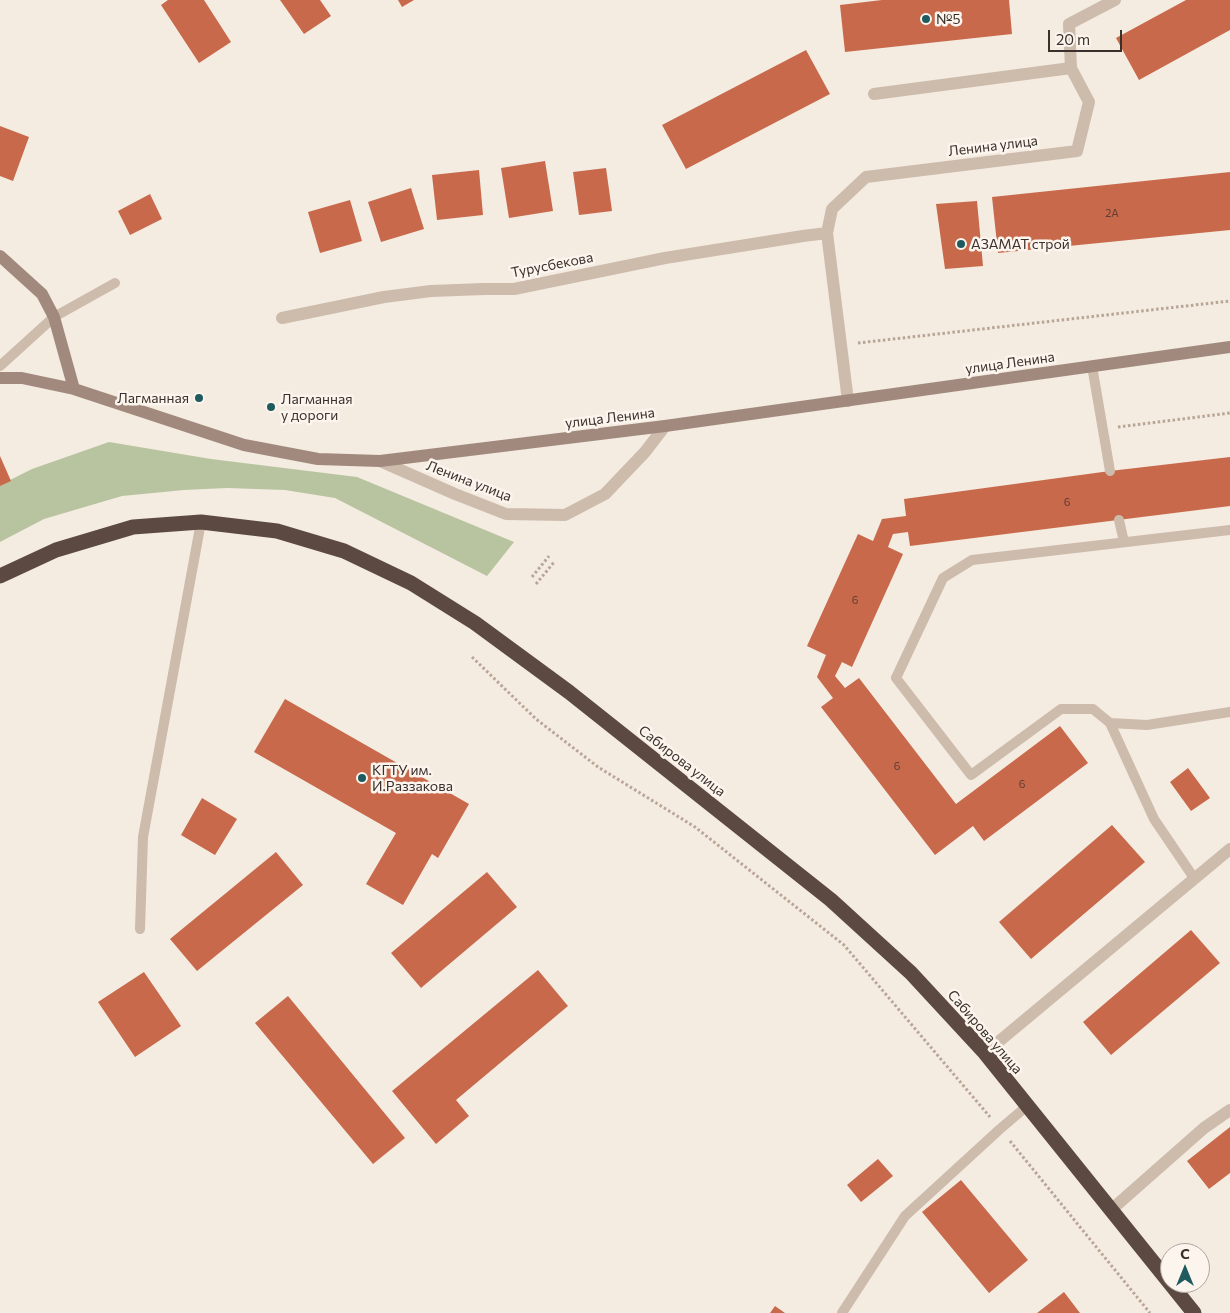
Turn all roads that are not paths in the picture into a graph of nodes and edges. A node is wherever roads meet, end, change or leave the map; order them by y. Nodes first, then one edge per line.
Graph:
1 (1115, 0) edge
2 (1071, 68) junction
3 (874, 94) dead end
4 (827, 234) junction
5 (0, 256) edge
6 (115, 283) dead end
7 (54, 317) junction
8 (282, 318) dead end
9 (1230, 347) edge
10 (0, 366) edge
11 (1092, 366) junction
12 (0, 378) edge
13 (74, 389) junction
14 (848, 401) junction
15 (665, 426) junction
16 (380, 461) junction
17 (1110, 471) dead end
18 (1119, 520) dead end
19 (201, 522) junction
20 (1230, 530) edge
21 (1124, 542) junction
22 (0, 576) edge
23 (1230, 712) edge
24 (1110, 723) junction
25 (1230, 849) edge
26 (1194, 878) junction
27 (140, 929) dead end
28 (985, 1053) junction
29 (1027, 1106) junction
30 (1230, 1110) edge
31 (1111, 1210) junction
32 (842, 1313) edge
33 (1194, 1313) edge

1 - 2 street
2 - 3 street
2 - 4 street, Ленина улица
4 - 8 street, Турусбекова
4 - 14 street, Ленина улица
5 - 7 main road
6 - 7 lane
7 - 10 lane
7 - 13 main road
9 - 11 main road, улица Ленина
11 - 14 main road, улица Ленина
11 - 17 lane
12 - 13 main road, улица Ленина
13 - 16 main road, улица Ленина
14 - 15 main road, улица Ленина
15 - 16 main road, улица Ленина
15 - 16 street, Ленина улица
18 - 21 lane
19 - 22 highway, Сабирова улица
19 - 27 lane
19 - 28 highway, Сабирова улица
20 - 21 lane
21 - 24 lane
23 - 24 lane
24 - 26 lane
25 - 26 street
26 - 28 street
28 - 29 highway, Сабирова улица
29 - 31 highway, Сабирова улица
29 - 32 lane
30 - 31 street
31 - 33 highway, Сабирова улица

